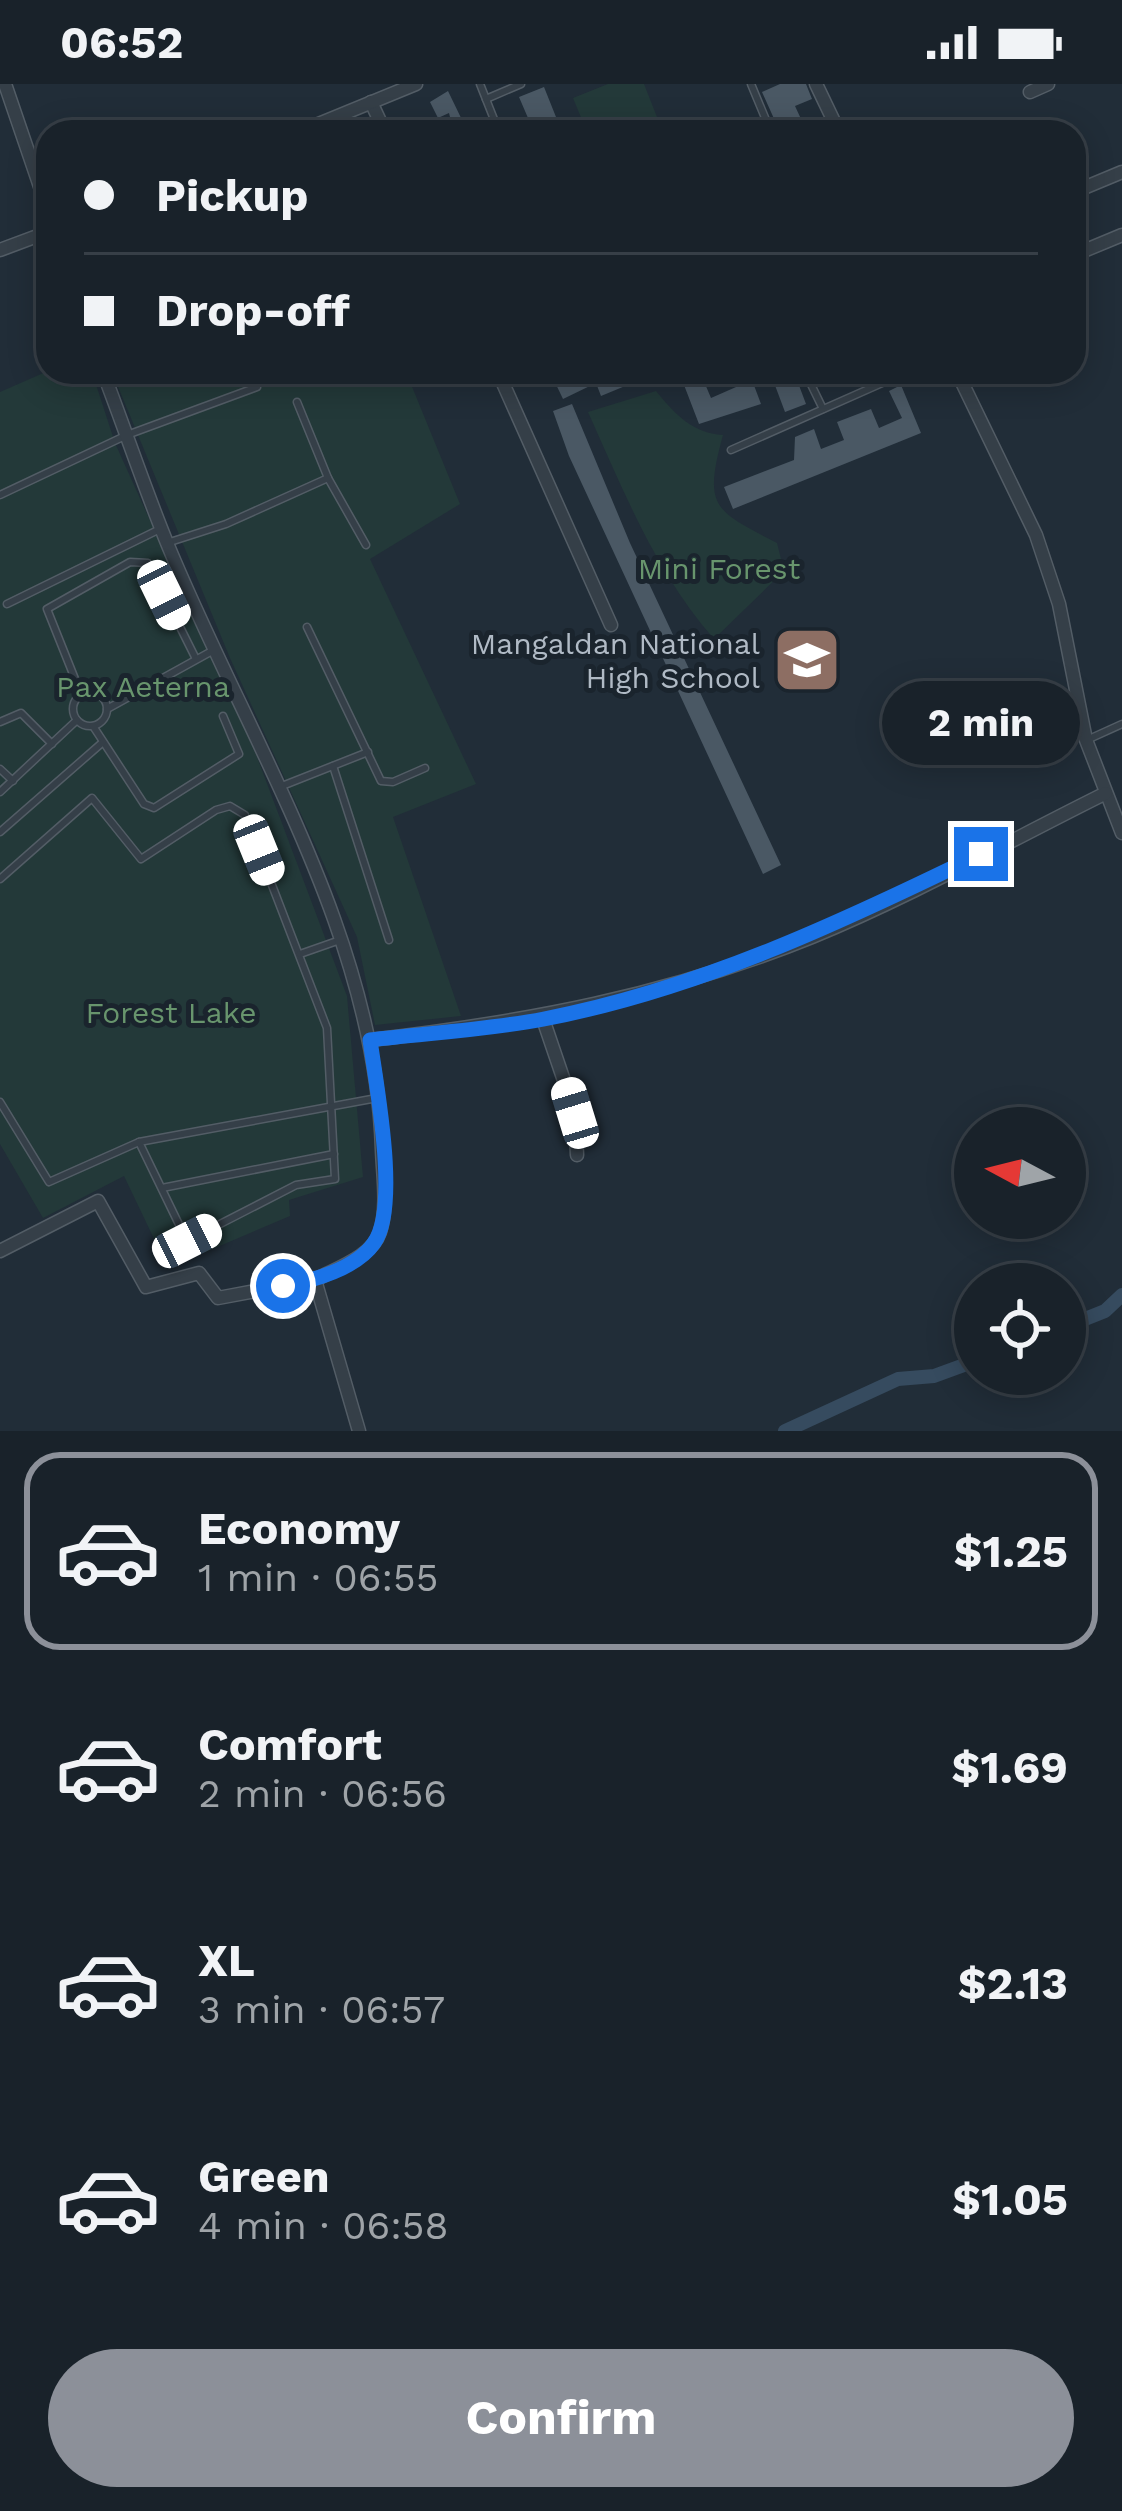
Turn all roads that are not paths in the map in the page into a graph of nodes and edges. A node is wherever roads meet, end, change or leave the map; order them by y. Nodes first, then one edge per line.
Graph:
1 (4, 84) edge
2 (416, 84) edge
3 (480, 84) edge
4 (521, 84) edge
5 (751, 84) edge
6 (816, 84) edge
7 (1048, 84) edge
8 (1030, 92) dead end
9 (486, 99) junction
10 (371, 102) junction
11 (328, 120) edge
12 (379, 120) edge
13 (495, 120) edge
14 (766, 120) edge
15 (833, 120) edge
16 (1122, 172) edge
17 (36, 176) edge
18 (1086, 187) edge
19 (1122, 235) edge
20 (36, 236) edge
21 (0, 250) edge
22 (1086, 250) edge
23 (108, 384) edge
24 (502, 384) edge
25 (812, 384) edge
26 (880, 384) edge
27 (963, 384) edge
28 (256, 387) dead end
29 (297, 402) dead end
30 (823, 409) junction
31 (127, 435) junction
32 (731, 450) dead end
33 (328, 478) junction
34 (0, 495) edge
35 (161, 528) junction
36 (167, 544) junction
37 (366, 545) dead end
38 (7, 604) dead end
39 (611, 625) dead end
40 (307, 627) dead end
41 (215, 649) junction
42 (196, 659) junction
43 (82, 694) junction
44 (107, 709) junction
45 (223, 716) dead end
46 (77, 720) junction
47 (0, 722) edge
48 (1122, 724) edge
49 (93, 726) junction
50 (1086, 740) junction
51 (104, 742) junction
52 (52, 745) junction
53 (368, 752) junction
54 (333, 766) junction
55 (425, 767) dead end
56 (0, 769) edge
57 (13, 781) junction
58 (278, 788) junction
59 (0, 792) edge
60 (1106, 793) junction
61 (1118, 810) edge
62 (0, 832) edge
63 (1122, 832) edge
64 (0, 879) edge
65 (340, 940) junction
66 (389, 940) dead end
67 (300, 954) junction
68 (543, 1019) junction
69 (370, 1040) junction
70 (377, 1098) junction
71 (0, 1102) edge
72 (330, 1105) junction
73 (139, 1142) junction
74 (334, 1154) junction
75 (577, 1155) dead end
76 (162, 1188) junction
77 (0, 1251) edge
78 (316, 1280) junction
79 (359, 1431) edge

1 - 17 street
2 - 10 street
3 - 9 lane
4 - 9 lane
5 - 14 lane
6 - 15 street
7 - 8 street
9 - 13 lane
10 - 11 street
10 - 12 street
16 - 18 street
19 - 22 street
20 - 21 street
23 - 31 street
24 - 39 street
25 - 30 lane
26 - 30 lane
27 - 50 street
28 - 31 lane
29 - 33 lane
30 - 32 lane
31 - 34 lane
31 - 35 street
33 - 36 lane
33 - 37 lane
35 - 36 street
35 - 38 lane
36 - 41 street
40 - 53 lane
41 - 42 lane
41 - 58 street
42 - 43 lane
42 - 44 lane
43 - 44 lane
43 - 46 lane
44 - 49 lane
45 - 51 lane
46 - 49 lane
46 - 52 lane
47 - 52 lane
48 - 50 lane
49 - 51 lane
50 - 60 street
51 - 62 lane
52 - 57 lane
53 - 54 lane
53 - 55 lane
54 - 58 lane
54 - 66 lane
56 - 57 lane
57 - 59 lane
58 - 65 street
60 - 61 street
60 - 68 street
61 - 63 street
64 - 67 lane
65 - 67 lane
65 - 69 street
67 - 72 lane
68 - 69 street
68 - 75 street
69 - 70 street
70 - 72 lane
70 - 78 street
71 - 73 lane
72 - 73 lane
72 - 74 lane
73 - 76 lane
74 - 76 lane
74 - 76 lane
77 - 78 street
78 - 79 street

